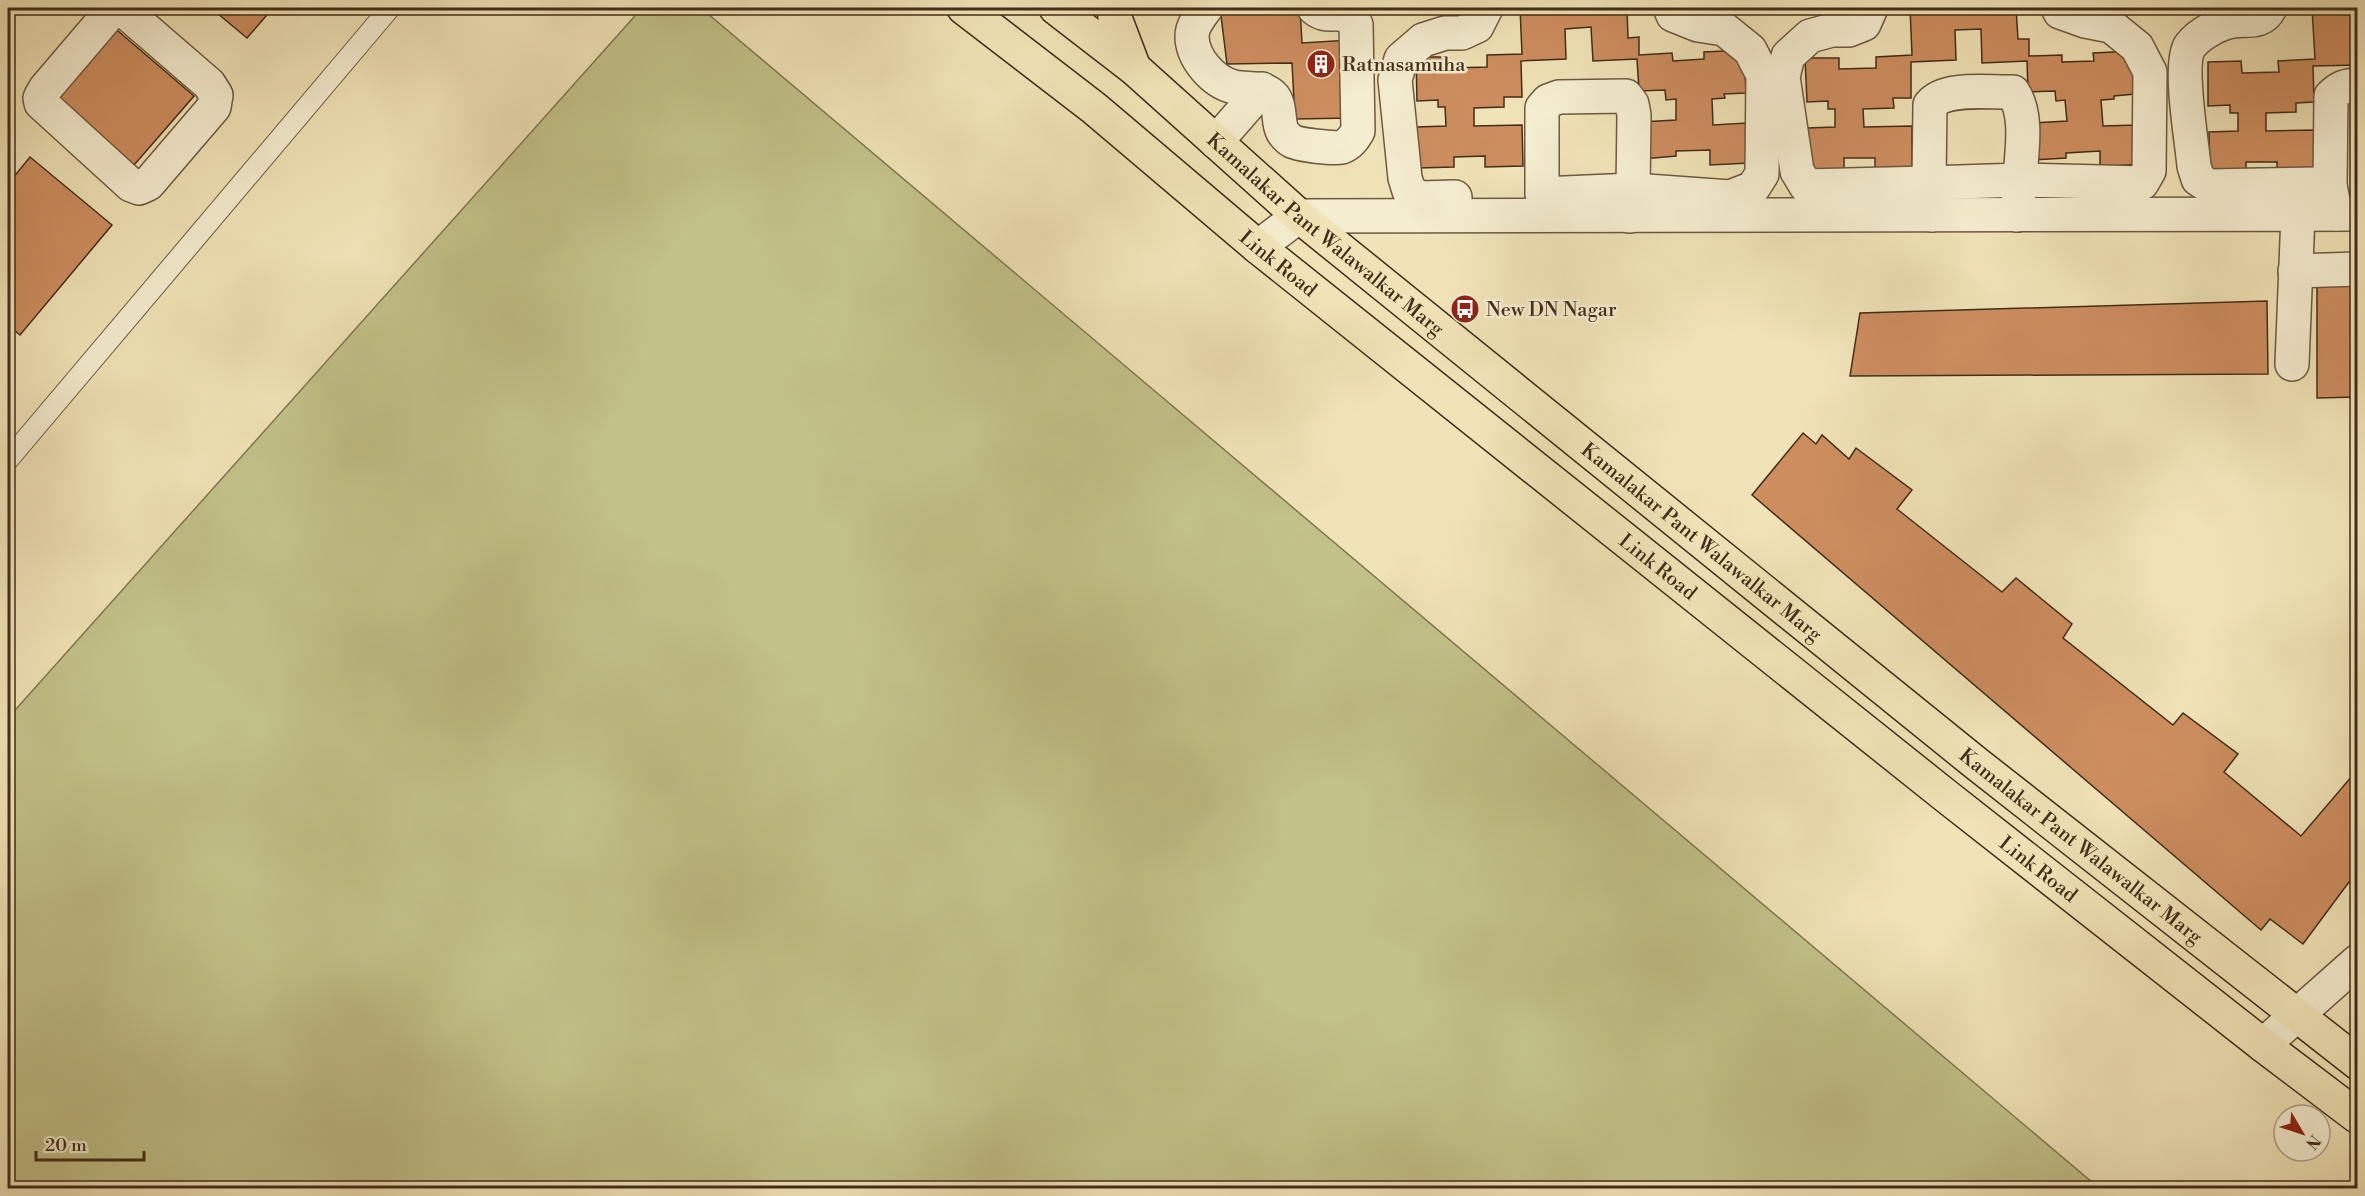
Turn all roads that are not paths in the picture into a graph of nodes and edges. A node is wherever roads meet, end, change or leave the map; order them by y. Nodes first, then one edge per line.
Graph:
1 (114, 8) edge
2 (121, 8) edge
3 (390, 8) edge
4 (964, 8) edge
5 (1056, 8) edge
6 (1114, 8) edge
7 (1206, 8) edge
8 (1314, 8) edge
9 (1486, 8) edge
10 (1670, 8) edge
11 (1871, 8) edge
12 (2058, 8) edge
13 (2270, 8) edge
14 (1135, 69) junction
15 (2358, 85) edge
16 (1262, 89) junction
17 (1216, 142) junction
18 (2020, 180) junction
19 (1931, 199) junction
20 (1632, 203) junction
21 (1543, 205) junction
22 (2341, 205) edge
23 (2017, 215) junction
24 (2298, 215) junction
25 (1299, 216) junction
26 (1258, 247) junction
27 (2358, 269) edge
28 (2295, 271) junction
29 (2292, 364) dead end
30 (8, 460) edge
31 (2358, 961) edge
32 (2295, 1015) junction
33 (2263, 1045) junction
34 (2358, 1063) edge
35 (2358, 1117) edge

1 - 2 street
3 - 30 lane
4 - 26 main road, Link Road
5 - 14 main road, Kamalakar Pant Walawalkar Marg
6 - 14 main road
7 - 16 street
8 - 16 street
9 - 21 street
10 - 20 street
11 - 19 street
12 - 18 street
13 - 22 street
14 - 17 main road, Kamalakar Pant Walawalkar Marg
15 - 22 street
16 - 17 street
17 - 25 main road, Kamalakar Pant Walawalkar Marg
18 - 19 street
18 - 19 street
18 - 23 street
19 - 20 street
19 - 23 street
20 - 21 street
20 - 21 street
21 - 25 street
22 - 24 street
23 - 24 street
24 - 28 street
25 - 26 street
25 - 32 main road, Kamalakar Pant Walawalkar Marg
26 - 33 main road, Link Road
27 - 28 street
28 - 29 street
31 - 32 street
32 - 33 street
32 - 34 main road, Kamalakar Pant Walawalkar Marg
33 - 35 main road, Link Road

